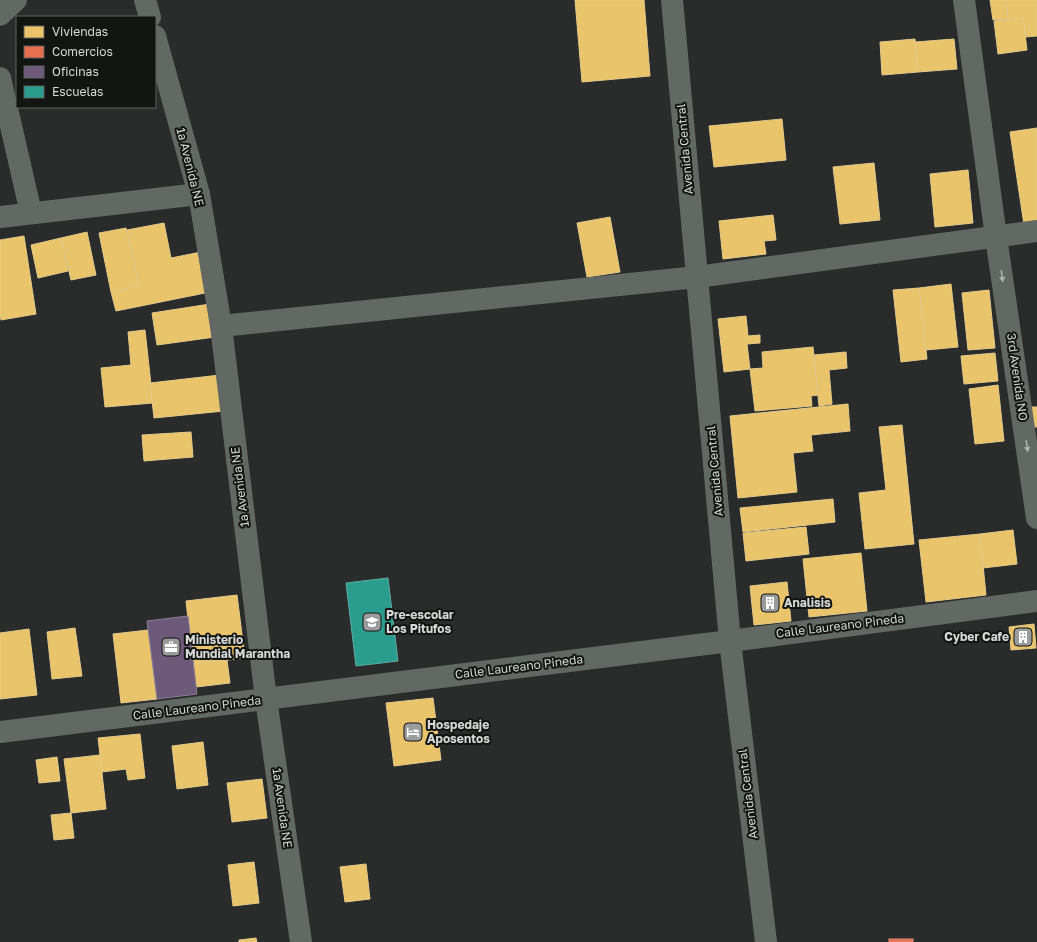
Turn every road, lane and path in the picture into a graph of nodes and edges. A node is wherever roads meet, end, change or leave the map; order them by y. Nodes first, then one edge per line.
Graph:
1 (16, 0) edge
2 (145, 0) edge
3 (672, 0) edge
4 (964, 0) edge
5 (0, 15) edge
6 (150, 16) edge
7 (156, 40) edge
8 (0, 78) edge
9 (199, 194) junction
10 (31, 213) junction
11 (0, 217) edge
12 (1037, 231) edge
13 (996, 237) junction
14 (697, 277) junction
15 (221, 326) junction
16 (1037, 518) edge
17 (1037, 601) edge
18 (730, 641) junction
19 (266, 699) junction
20 (0, 732) edge
21 (301, 942) edge
22 (766, 942) edge

1 - 5 street
2 - 6 street
3 - 14 street, Avenida Central
4 - 13 street, 3rd Avenida NO
7 - 9 street, 1a Avenida NE
8 - 10 street
9 - 10 street
9 - 15 street, 1a Avenida NE
10 - 11 street
12 - 13 street
13 - 14 street
13 -> 16 street, 3rd Avenida NO
14 - 15 street
14 - 18 street, Avenida Central
15 - 19 street, 1a Avenida NE
17 - 18 street, Calle Laureano Pineda
18 - 19 street, Calle Laureano Pineda
18 - 22 street, Avenida Central
19 - 20 street, Calle Laureano Pineda
19 - 21 street, 1a Avenida NE

